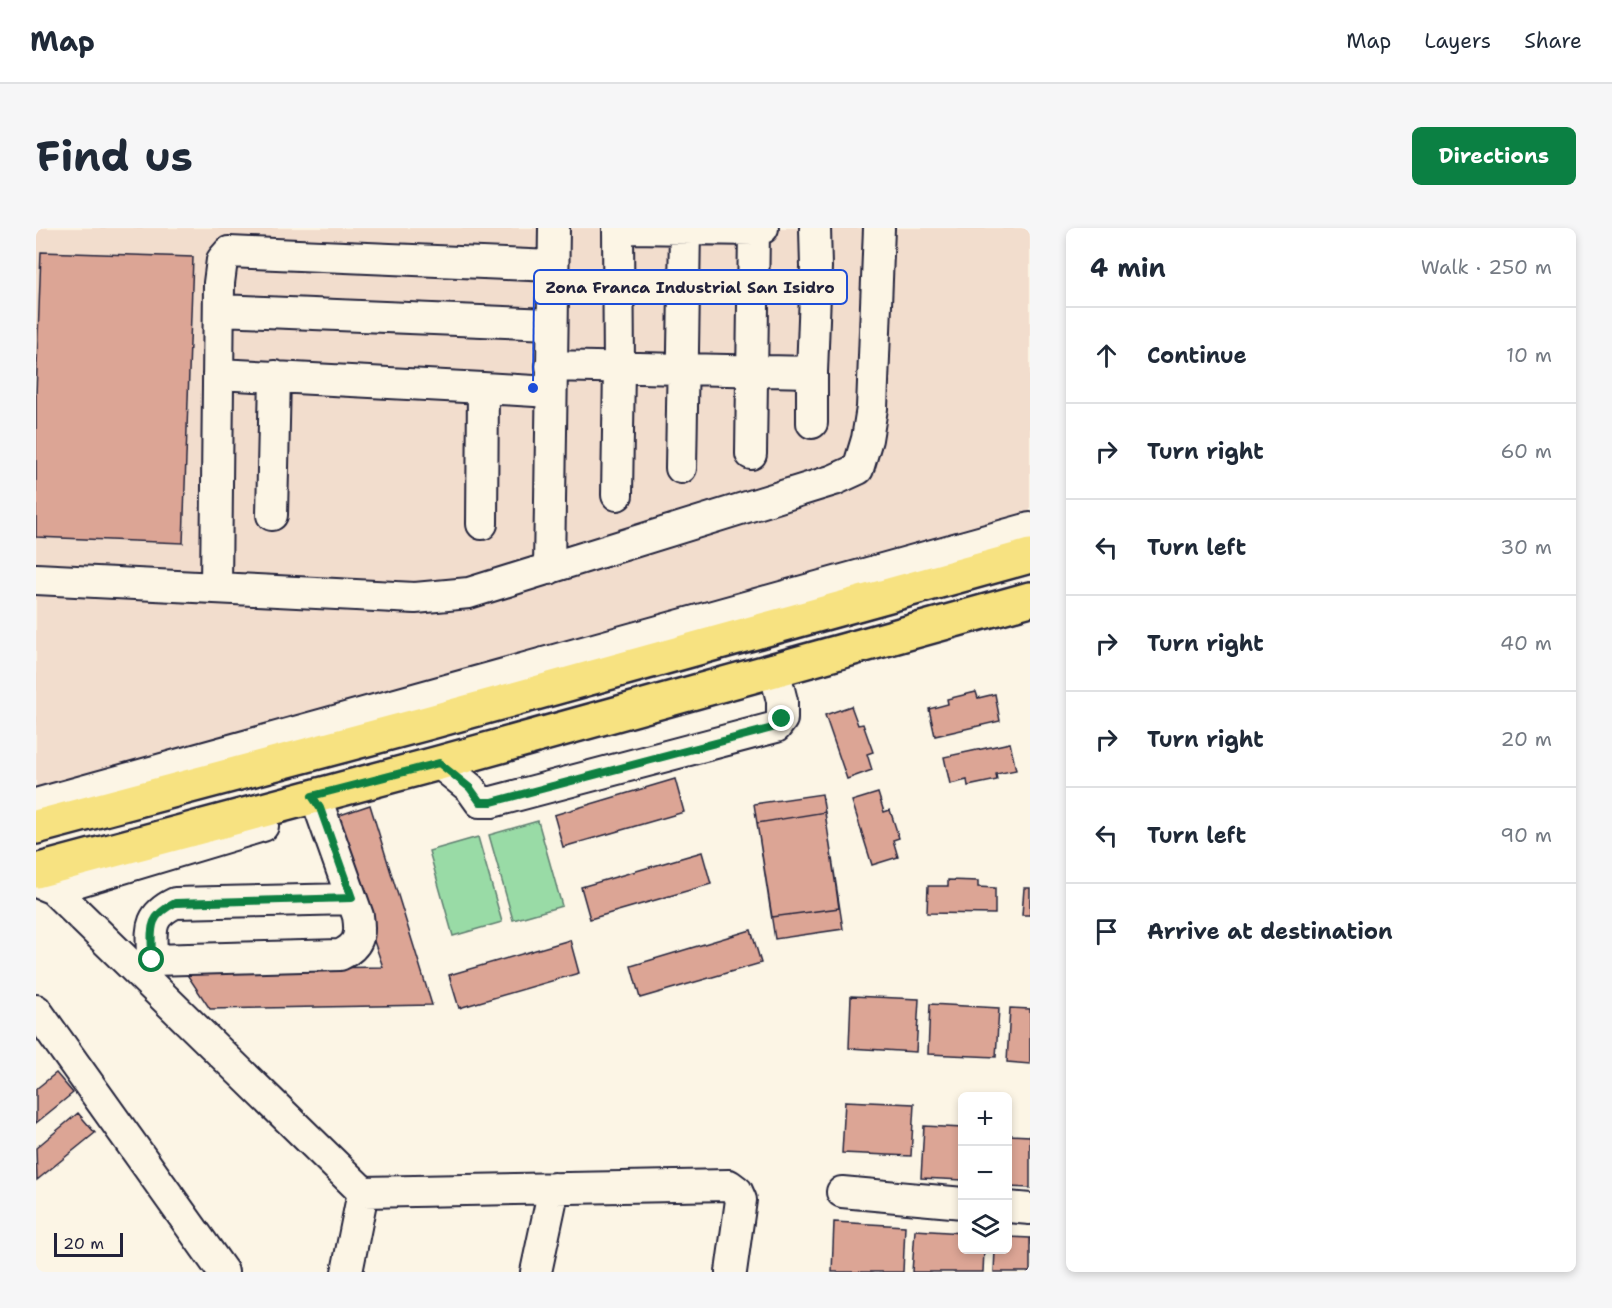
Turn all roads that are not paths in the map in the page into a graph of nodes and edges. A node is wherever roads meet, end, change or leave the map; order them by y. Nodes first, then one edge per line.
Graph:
1 (554, 228) edge
2 (618, 228) edge
3 (632, 228) edge
4 (815, 228) edge
5 (879, 228) edge
6 (758, 229) edge
7 (685, 230) junction
8 (552, 266) junction
9 (219, 310) junction
10 (551, 324) junction
11 (619, 368) junction
12 (683, 369) junction
13 (753, 371) junction
14 (812, 372) junction
15 (218, 374) junction
16 (275, 376) junction
17 (551, 379) junction
18 (483, 388) junction
19 (812, 423) dead end
20 (751, 454) dead end
21 (681, 468) dead end
22 (617, 495) dead end
23 (272, 515) dead end
24 (482, 524) dead end
25 (1030, 528) edge
26 (1030, 556) edge
27 (549, 569) junction
28 (36, 579) edge
29 (216, 588) junction
30 (1030, 599) edge
31 (774, 669) junction
32 (439, 763) junction
33 (316, 802) junction
34 (36, 804) edge
35 (36, 827) edge
36 (42, 881) edge
37 (352, 898) junction
38 (146, 966) junction
39 (36, 1010) edge
40 (44, 1040) edge
41 (554, 1188) junction
42 (363, 1192) junction
43 (842, 1192) dead end
44 (958, 1203) edge
45 (1012, 1207) edge
46 (1030, 1209) edge
47 (223, 1272) edge
48 (347, 1272) edge
49 (536, 1272) edge
50 (731, 1272) edge

1 - 8 street
2 - 11 street
3 - 7 street
4 - 14 street
5 - 27 street
6 - 7 street
6 - 13 street
7 - 12 street
8 - 9 street
8 - 10 street
9 - 10 street
9 - 15 street
10 - 17 street
11 - 12 street
11 - 17 street
11 - 22 street
12 - 13 street
12 - 21 street
13 - 14 street
13 - 20 street
14 - 19 street
15 - 16 street
15 - 29 street
16 - 18 street
16 - 23 street
17 - 18 street
17 - 27 street
18 - 24 street
25 - 34 street
26 - 35 main road
27 - 29 street
28 - 29 street
30 - 31 main road
31 - 32 main road
31 - 32 street
32 - 33 main road
33 - 36 main road
33 - 37 street
36 - 38 street
37 - 38 street
37 - 38 street
38 - 42 street
39 - 40 street
40 - 47 street
41 - 42 street
41 - 49 street
41 - 50 street
42 - 48 street
43 - 44 street
45 - 46 street

